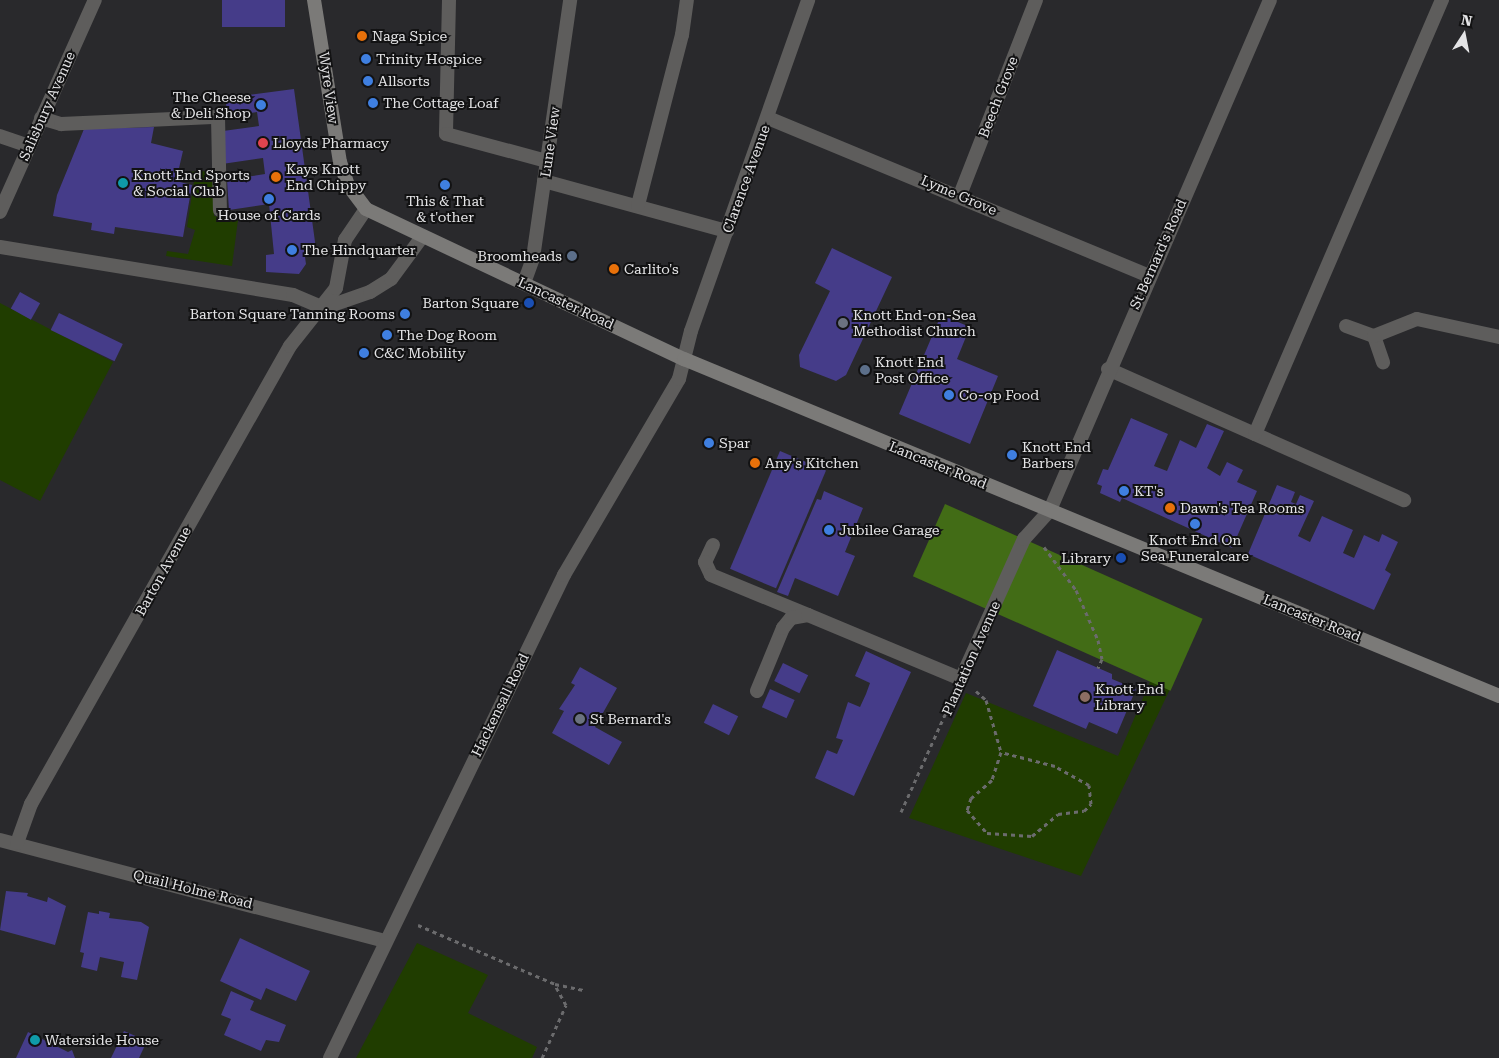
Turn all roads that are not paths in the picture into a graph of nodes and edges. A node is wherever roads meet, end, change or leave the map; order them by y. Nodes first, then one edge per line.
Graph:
1 (95, 0) edge
2 (314, 0) edge
3 (449, 0) edge
4 (570, 0) edge
5 (687, 0) edge
6 (808, 0) edge
7 (1036, 0) edge
8 (1270, 0) edge
9 (1442, 0) edge
10 (42, 118) junction
11 (768, 118) junction
12 (0, 136) edge
13 (29, 146) junction
14 (547, 161) junction
15 (544, 181) junction
16 (960, 195) junction
17 (638, 205) junction
18 (366, 209) junction
19 (220, 210) dead end
20 (0, 212) edge
21 (383, 218) joint
22 (727, 231) junction
23 (422, 237) junction
24 (0, 247) edge
25 (1149, 276) junction
26 (524, 282) junction
27 (324, 308) junction
28 (1346, 326) dead end
29 (1374, 336) junction
30 (1499, 337) edge
31 (684, 359) junction
32 (1384, 362) dead end
33 (1108, 369) junction
34 (1255, 434) junction
35 (1404, 500) dead end
36 (1050, 510) junction
37 (713, 545) dead end
38 (808, 615) junction
39 (757, 691) dead end
40 (1499, 696) edge
41 (0, 840) edge
42 (17, 844) junction
43 (386, 941) junction
44 (330, 1058) edge

1 - 10 street, Salisbury Avenue
2 - 18 main road, Wyre View
3 - 14 street
4 - 14 street, Lune View
5 - 17 street
6 - 11 street, Clarence Avenue
7 - 16 street, Beech Grove
8 - 25 street, St Bernard's Road
9 - 34 street
10 - 13 street, Salisbury Avenue
10 - 19 street
11 - 16 street, Lyme Grove
11 - 22 street, Clarence Avenue
12 - 13 street
13 - 20 street, Salisbury Avenue
14 - 15 street, Lune View
15 - 17 street
15 - 26 street, Lune View
16 - 25 street, Lyme Grove
17 - 22 street
18 - 21 main road, Wyre View
18 - 27 street
21 - 23 main road, Lancaster Road
22 - 31 street, Clarence Avenue
23 - 26 main road, Lancaster Road
23 - 27 street
24 - 27 street
25 - 33 street, St Bernard's Road
26 - 31 main road, Lancaster Road
27 - 42 street, Barton Avenue
28 - 29 street
29 - 30 street
29 - 32 street
31 - 36 main road, Lancaster Road
31 - 43 street, Hackensall Road
33 - 34 street
33 - 36 street, St Bernard's Road
34 - 35 street
36 - 38 street, Plantation Avenue
36 - 40 main road, Lancaster Road
37 - 38 street
38 - 39 street
41 - 42 street, Quail Holme Road
42 - 43 street, Quail Holme Road
43 - 44 street, Hackensall Road

